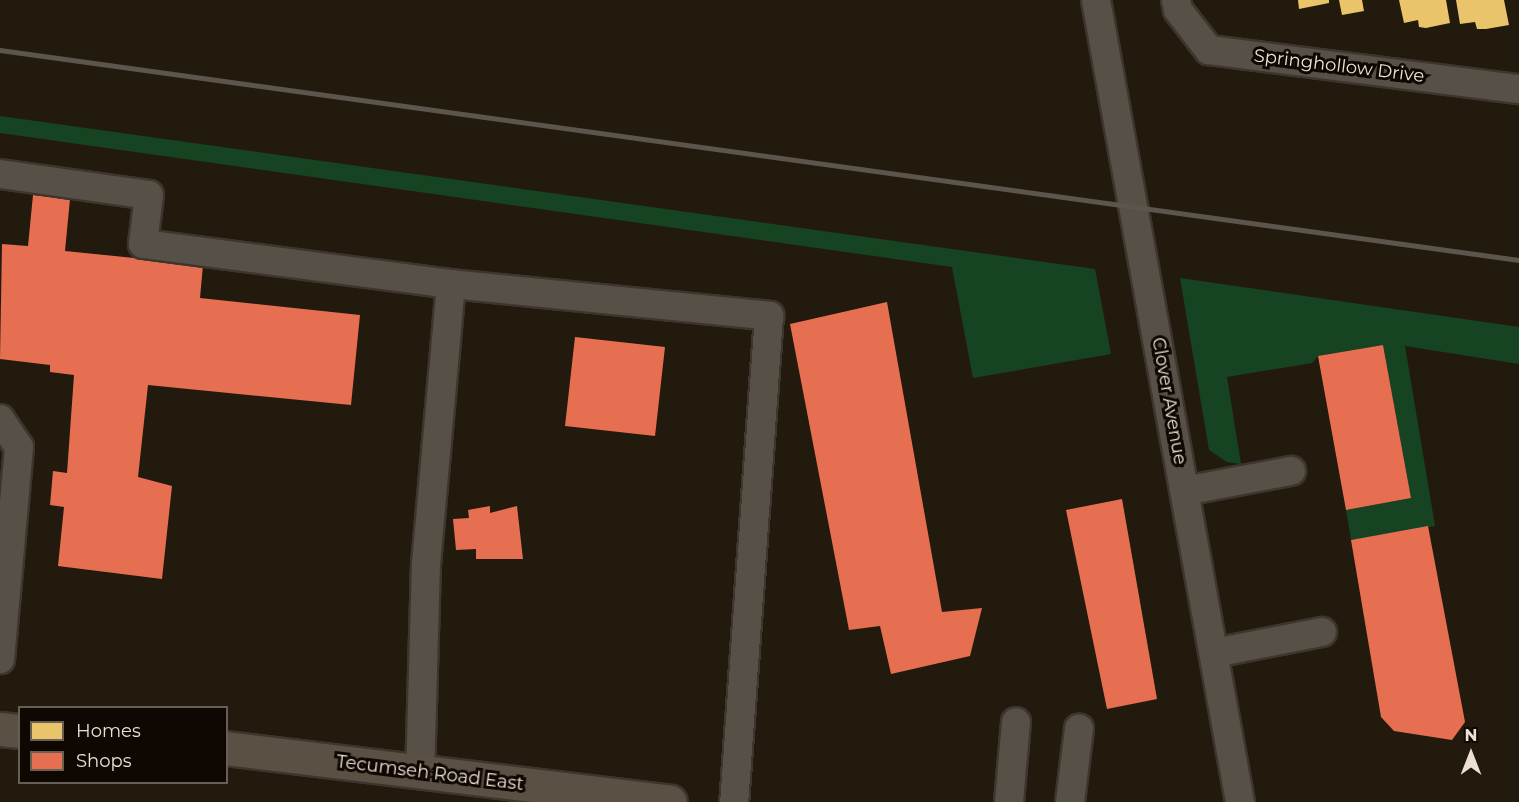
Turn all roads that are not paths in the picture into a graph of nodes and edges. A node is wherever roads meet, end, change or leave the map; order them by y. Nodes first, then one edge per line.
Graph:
1 (1096, 0) edge
2 (1177, 5) edge
3 (1519, 89) edge
4 (0, 174) edge
5 (451, 284) junction
6 (0, 419) edge
7 (1291, 471) dead end
8 (1185, 491) junction
9 (1322, 632) dead end
10 (1214, 653) junction
11 (0, 659) edge
12 (1016, 722) dead end
13 (0, 729) edge
14 (1079, 729) dead end
15 (18, 730) edge
16 (228, 748) edge
17 (420, 772) junction
18 (670, 802) edge
19 (734, 802) edge
20 (1009, 802) edge
21 (1070, 802) edge
22 (1240, 802) edge

1 - 8 street, Clover Avenue
2 - 3 street, Springhollow Drive
4 - 5 street
5 - 17 street
5 - 19 street
6 - 11 street
7 - 8 street
8 - 10 street, Clover Avenue
9 - 10 street
10 - 22 street, Clover Avenue
12 - 20 street
13 - 15 main road
14 - 21 street
16 - 17 main road, Tecumseh Road East
17 - 18 main road, Tecumseh Road East

